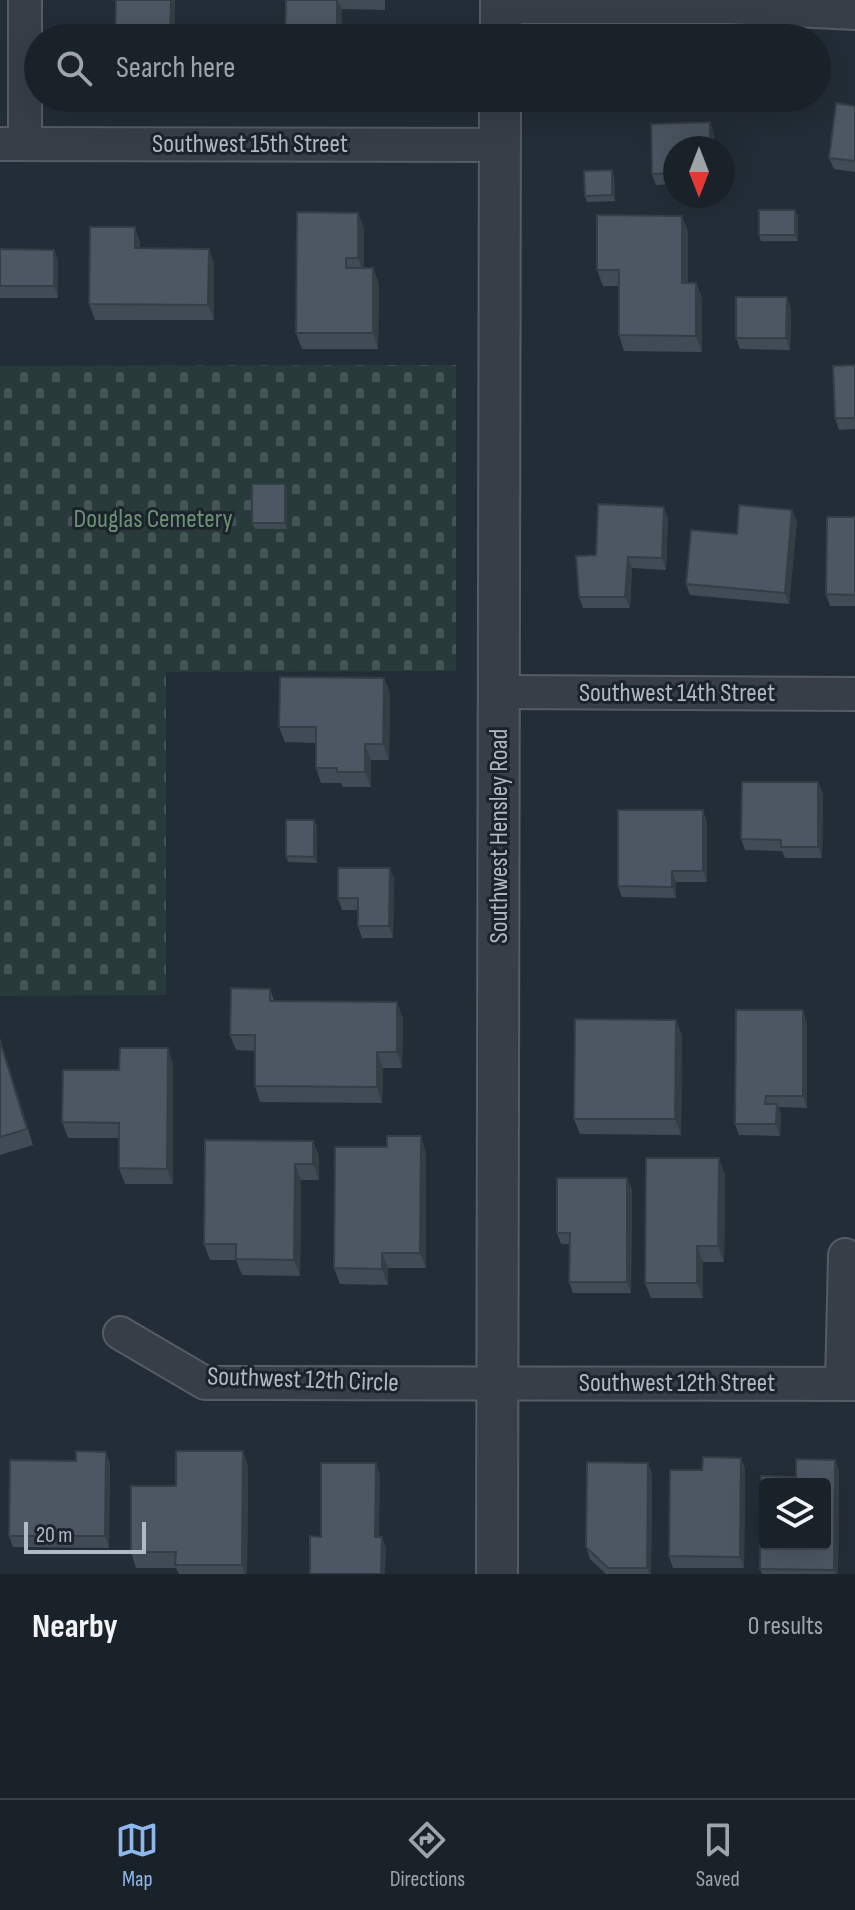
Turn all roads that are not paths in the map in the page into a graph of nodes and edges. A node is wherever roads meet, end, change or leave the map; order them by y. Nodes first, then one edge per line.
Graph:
1 (25, 0) edge
2 (855, 13) edge
3 (501, 15) edge
4 (500, 112) edge
5 (12, 144) edge
6 (500, 145) junction
7 (500, 692) junction
8 (855, 694) edge
9 (845, 1255) dead end
10 (120, 1333) dead end
11 (498, 1383) junction
12 (849, 1384) edge
13 (497, 1574) edge

1 - 5 street
2 - 3 street
4 - 6 street, Southwest Hensley Road
5 - 6 street, Southwest 15th Street
6 - 7 street, Southwest Hensley Road
7 - 8 street, Southwest 14th Street
7 - 11 street, Southwest Hensley Road
9 - 12 street
10 - 11 street, Southwest 12th Circle
11 - 12 street, Southwest 12th Street
11 - 13 street, Southwest Hensley Road

